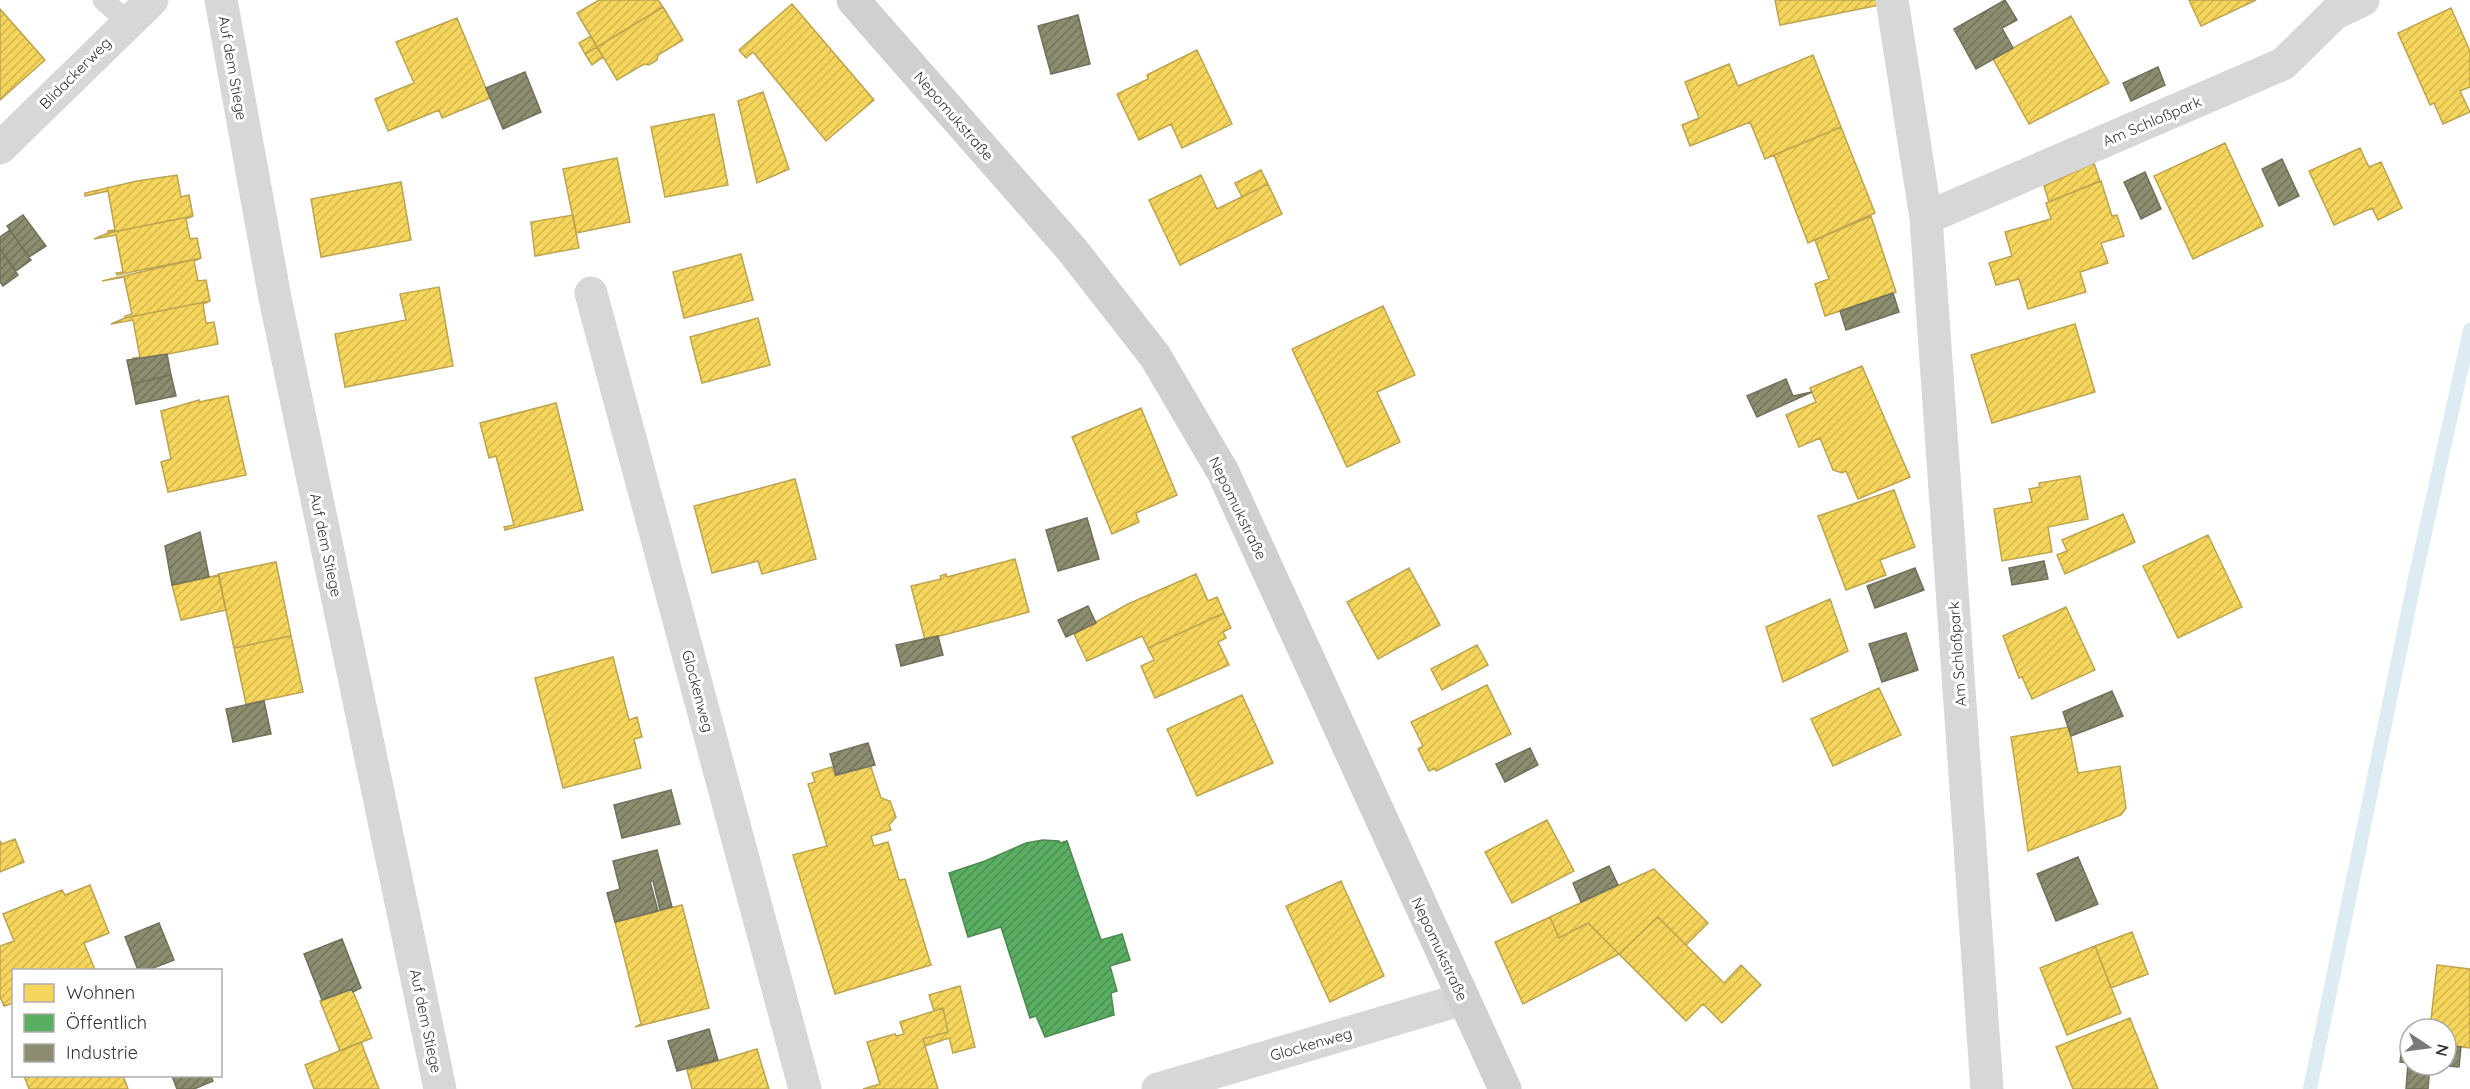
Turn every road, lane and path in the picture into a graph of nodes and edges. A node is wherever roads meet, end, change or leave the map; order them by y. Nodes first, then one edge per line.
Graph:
1 (103, 0) edge
2 (152, 0) edge
3 (221, 0) edge
4 (853, 0) edge
5 (1892, 0) edge
6 (2362, 0) edge
7 (127, 21) junction
8 (0, 148) edge
9 (1926, 218) junction
10 (591, 293) dead end
11 (1463, 999) junction
12 (440, 1089) edge
13 (805, 1089) edge
14 (1158, 1089) edge
15 (1505, 1089) edge
16 (1987, 1089) edge

1 - 7 lane
2 - 7 street, Blidackerweg
3 - 12 street, Auf dem Stiege
4 - 11 main road, Nepomukstraße
5 - 9 street, Am Schloßpark
6 - 9 street, Am Schloßpark
7 - 8 street, Blidackerweg
9 - 16 street, Am Schloßpark
10 - 13 street, Glockenweg
11 - 14 street, Glockenweg
11 - 15 main road, Nepomukstraße

